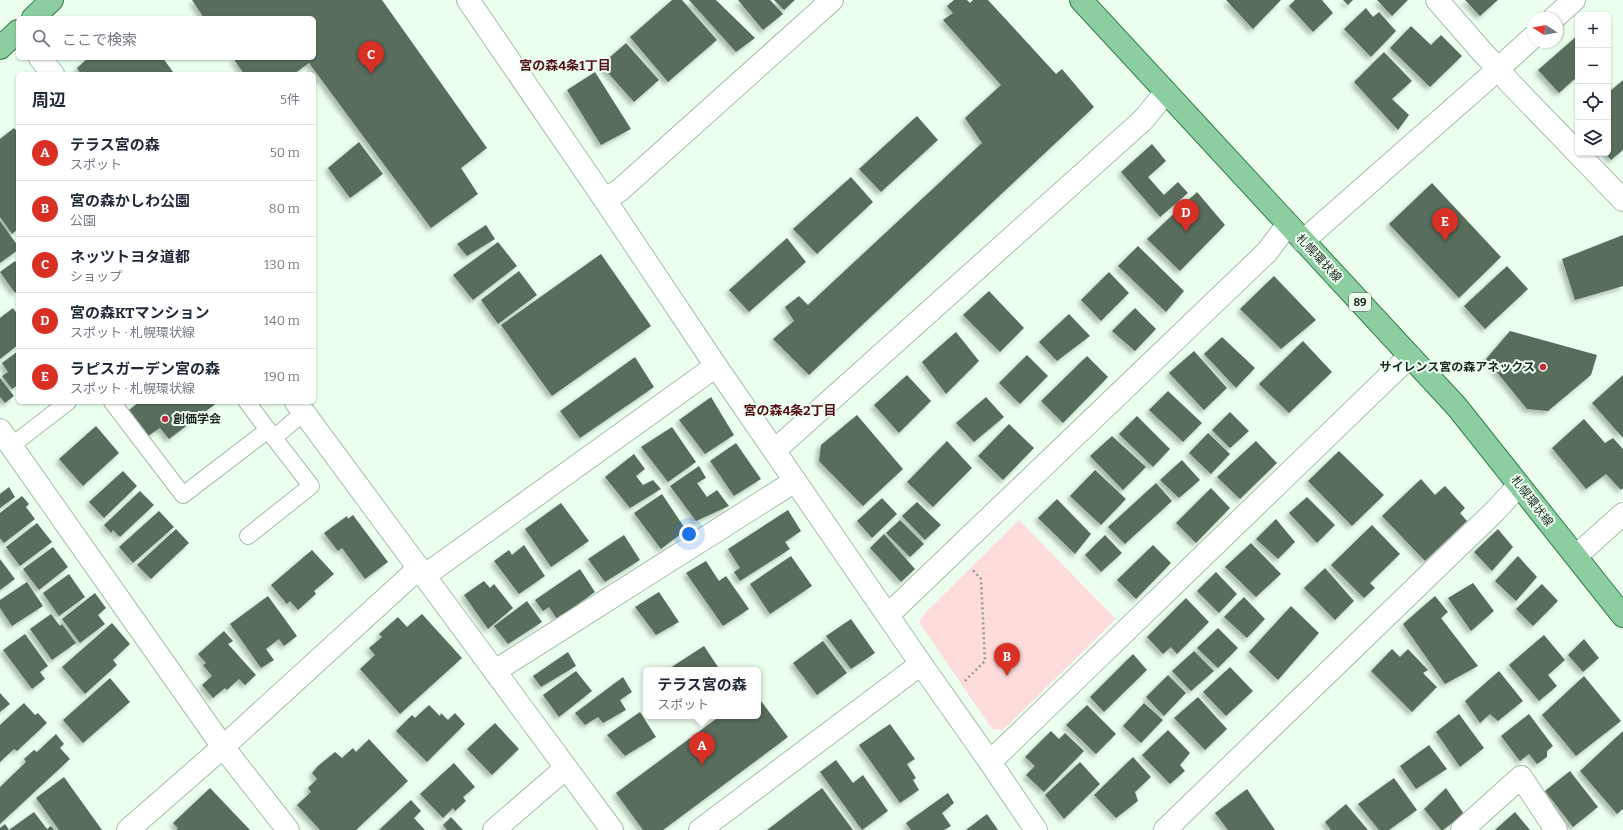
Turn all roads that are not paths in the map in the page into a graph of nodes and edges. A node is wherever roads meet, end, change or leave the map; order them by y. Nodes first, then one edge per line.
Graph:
1 (52, 0) edge
2 (468, 0) edge
3 (832, 0) edge
4 (1081, 0) edge
5 (1437, 0) edge
6 (1574, 0) edge
7 (1561, 12) edge
8 (35, 16) edge
9 (16, 33) edge
10 (1527, 42) edge
11 (0, 48) edge
12 (42, 60) edge
13 (1499, 68) junction
14 (51, 72) edge
15 (1166, 92) junction
16 (605, 200) junction
17 (1623, 200) edge
18 (1288, 224) junction
19 (1303, 241) junction
20 (1410, 356) junction
21 (716, 366) junction
22 (65, 404) edge
23 (114, 404) edge
24 (248, 404) edge
25 (299, 407) edge
26 (271, 434) junction
27 (6, 438) edge
28 (775, 450) junction
29 (795, 481) junction
30 (1519, 485) junction
31 (1623, 514) edge
32 (248, 536) dead end
33 (1576, 556) junction
34 (421, 572) junction
35 (888, 615) junction
36 (1623, 616) edge
37 (921, 664) junction
38 (495, 671) junction
39 (223, 747) junction
40 (990, 762) junction
41 (566, 768) junction
42 (128, 830) edge
43 (288, 830) edge
44 (494, 830) edge
45 (612, 830) edge
46 (700, 830) edge
47 (1036, 830) edge
48 (1165, 830) edge
49 (1462, 830) edge
50 (1556, 830) edge

1 - 8 main road
2 - 16 street
3 - 16 street
4 - 15 main road, 札幌環状線 / 89
5 - 13 street
6 - 7 street
9 - 11 main road
10 - 13 street
12 - 14 street
13 - 17 street
13 - 19 street
15 - 18 main road, 札幌環状線 / 89
15 - 28 street
16 - 21 street
18 - 19 main road, 札幌環状線 / 89
18 - 35 street
19 - 20 main road, 札幌環状線 / 89
20 - 30 main road, 札幌環状線 / 89
20 - 40 street
21 - 28 street
21 - 34 street
22 - 27 lane
23 - 26 lane
24 - 26 lane
25 - 26 lane
25 - 34 street
26 - 32 lane
27 - 39 street
28 - 29 street
29 - 35 street
29 - 38 street
30 - 33 main road, 札幌環状線 / 89
30 - 48 street
31 - 33 street
33 - 36 main road, 札幌環状線 / 89
34 - 38 street
34 - 39 street
35 - 37 street
37 - 40 street
37 - 46 street
38 - 41 street
39 - 42 street
39 - 43 street
40 - 47 street
41 - 44 street
41 - 45 street
49 - 50 street

